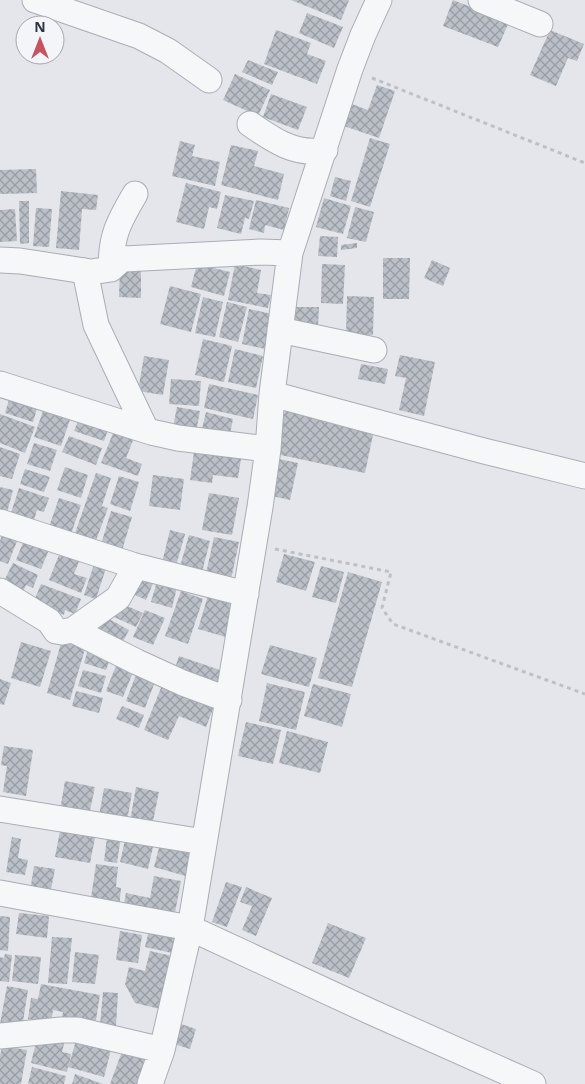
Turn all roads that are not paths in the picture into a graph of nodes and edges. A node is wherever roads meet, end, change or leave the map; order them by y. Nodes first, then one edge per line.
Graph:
1 (35, 0) edge
2 (379, 0) edge
3 (481, 0) edge
4 (540, 24) dead end
5 (209, 80) dead end
6 (250, 124) dead end
7 (325, 150) junction
8 (135, 194) dead end
9 (290, 253) junction
10 (0, 260) edge
11 (98, 271) junction
12 (280, 330) junction
13 (374, 350) dead end
14 (0, 384) edge
15 (272, 394) junction
16 (155, 433) junction
17 (268, 449) junction
18 (585, 476) edge
19 (0, 522) edge
20 (128, 563) junction
21 (0, 591) edge
22 (246, 594) junction
23 (59, 627) junction
24 (228, 700) junction
25 (8, 810) edge
26 (204, 842) junction
27 (0, 893) edge
28 (190, 928) junction
29 (0, 1036) edge
30 (162, 1050) junction
31 (150, 1084) edge
32 (533, 1084) edge

1 - 5 street
2 - 7 street
3 - 4 street
6 - 7 street
7 - 9 street
8 - 11 street
9 - 11 street
9 - 12 street
10 - 11 street
11 - 16 street
12 - 13 street
12 - 15 street
14 - 16 street
15 - 17 street
15 - 18 street
16 - 17 street
17 - 22 street
19 - 20 street
20 - 22 street
20 - 23 street
21 - 23 street
22 - 24 street
23 - 24 street
24 - 26 street
25 - 26 street
26 - 28 street
27 - 28 street
28 - 30 street
28 - 32 street
29 - 30 street
30 - 31 street

